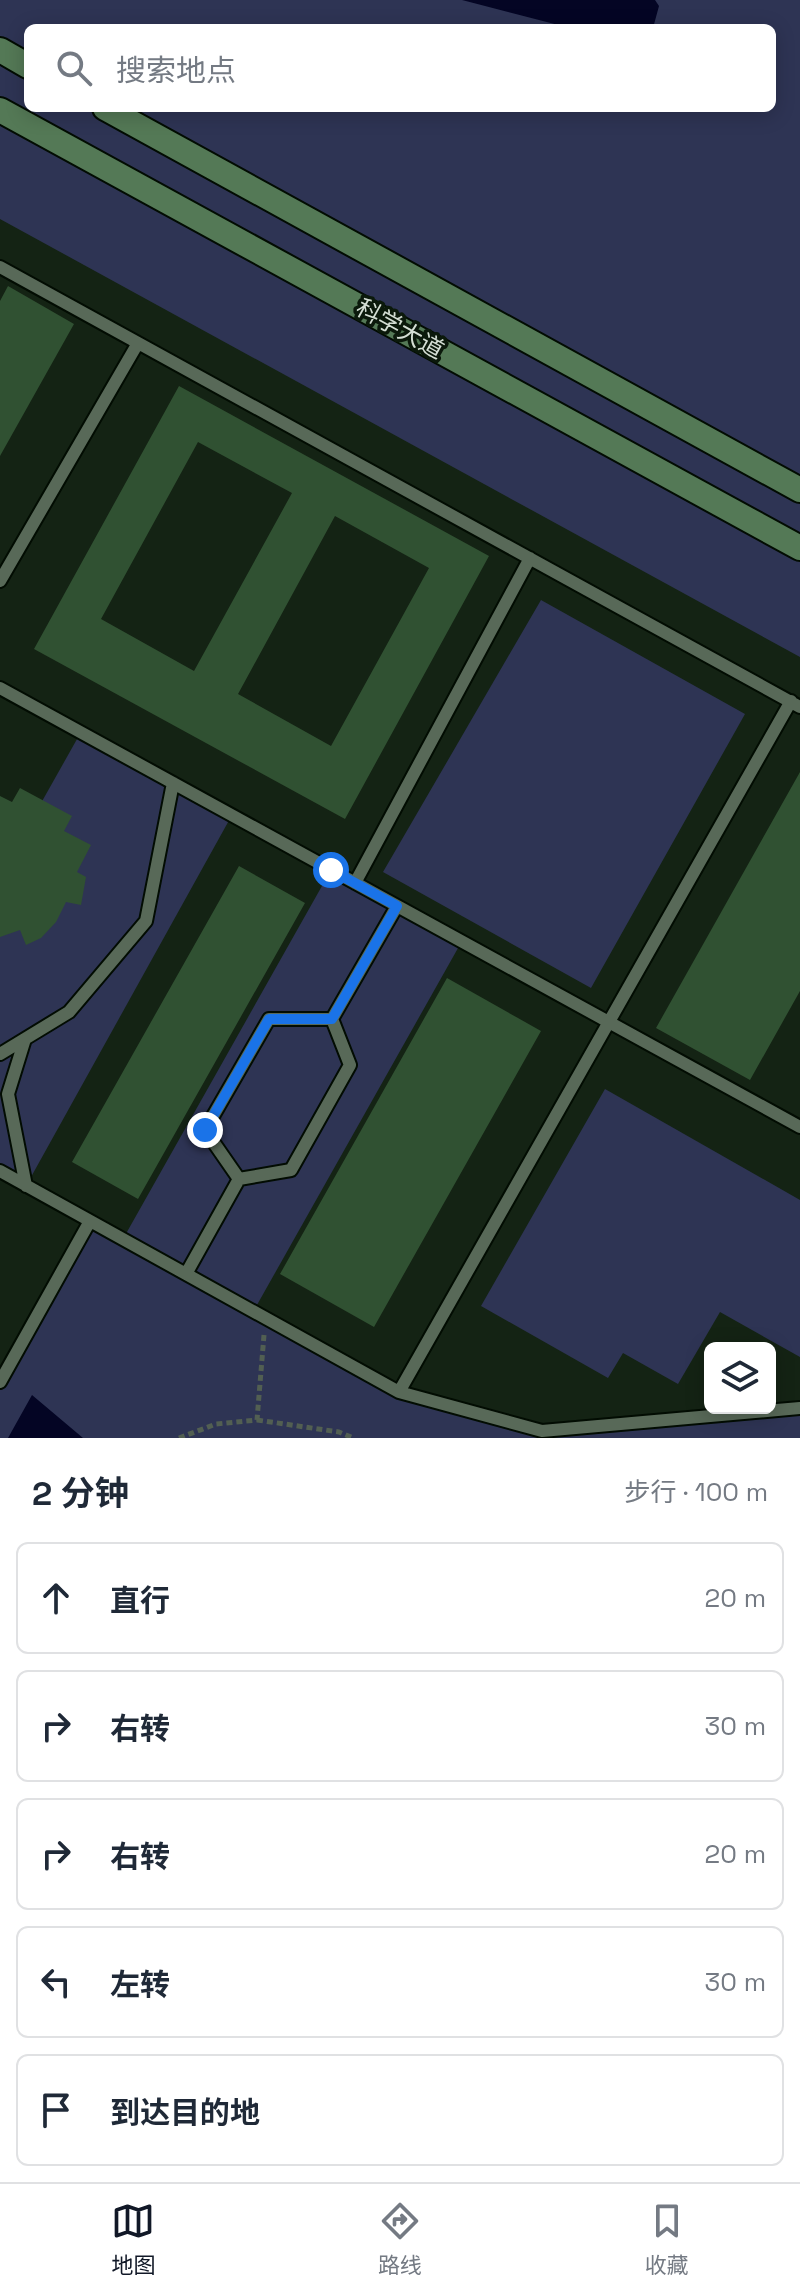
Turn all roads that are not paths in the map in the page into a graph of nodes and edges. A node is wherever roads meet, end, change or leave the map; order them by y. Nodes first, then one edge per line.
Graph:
1 (0, 50) edge
2 (24, 64) edge
3 (0, 110) edge
4 (112, 112) edge
5 (0, 267) edge
6 (138, 343) junction
7 (800, 490) edge
8 (800, 548) edge
9 (530, 558) junction
10 (0, 581) edge
11 (0, 688) edge
12 (795, 704) edge
13 (173, 783) junction
14 (355, 883) junction
15 (397, 906) junction
16 (332, 1019) junction
17 (609, 1022) junction
18 (25, 1039) junction
19 (0, 1054) edge
20 (800, 1127) edge
21 (0, 1171) edge
22 (239, 1179) junction
23 (26, 1186) junction
24 (90, 1221) junction
25 (186, 1274) junction
26 (0, 1382) edge
27 (399, 1392) junction
28 (800, 1408) edge

1 - 2 main road
3 - 8 main road, 科学大道
4 - 7 main road
5 - 6 lane
6 - 9 lane
6 - 10 lane
9 - 12 lane
9 - 14 lane
11 - 13 lane
12 - 17 lane
13 - 14 lane
13 - 18 lane
14 - 15 lane
15 - 16 lane
15 - 17 lane
16 - 22 lane
16 - 22 lane
17 - 20 lane
17 - 27 lane
18 - 19 lane
18 - 23 lane
21 - 23 lane
22 - 25 lane
23 - 24 lane
24 - 25 lane
24 - 26 lane
25 - 27 lane
27 - 28 lane

